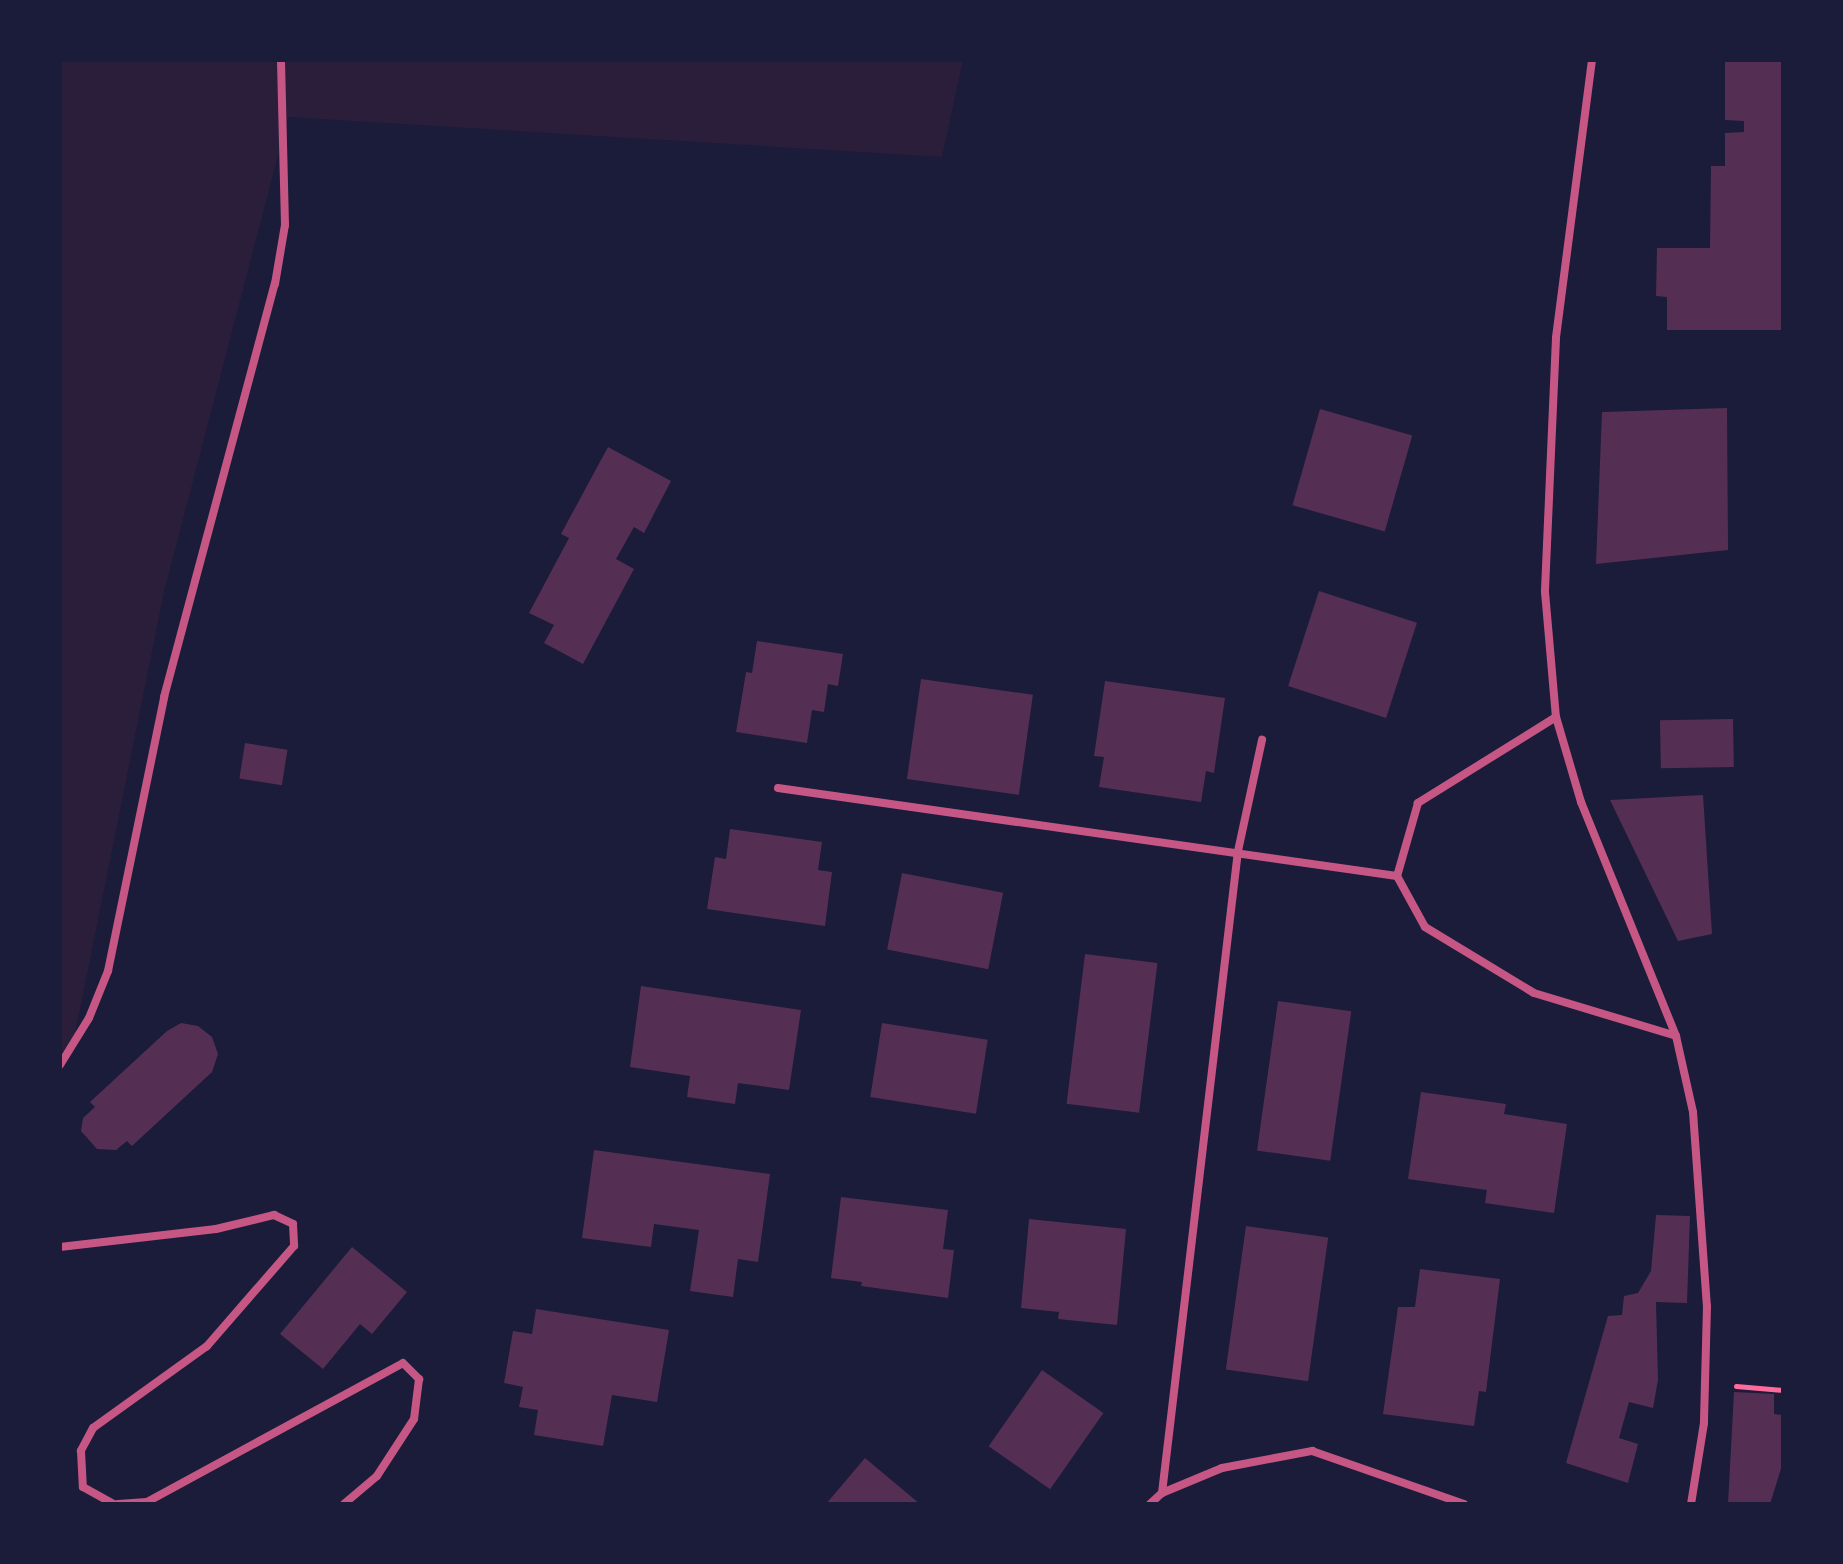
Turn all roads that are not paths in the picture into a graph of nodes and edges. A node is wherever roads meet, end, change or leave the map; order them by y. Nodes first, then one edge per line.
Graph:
1 (281, 60) edge
2 (1592, 60) edge
3 (1556, 717) junction
4 (1262, 740) dead end
5 (778, 788) dead end
6 (1238, 851) junction
7 (1397, 876) junction
8 (1676, 1036) junction
9 (60, 1065) edge
10 (60, 1247) edge
11 (1162, 1493) junction
12 (116, 1504) edge
13 (344, 1504) edge
14 (1150, 1504) edge
15 (1464, 1504) edge
16 (1691, 1504) edge

1 - 9 street
2 - 3 street
3 - 7 street
3 - 8 street
4 - 6 street
5 - 6 street
6 - 7 street
6 - 11 street
7 - 8 street
8 - 16 street
10 - 12 street
11 - 14 street
11 - 15 street
12 - 13 street

